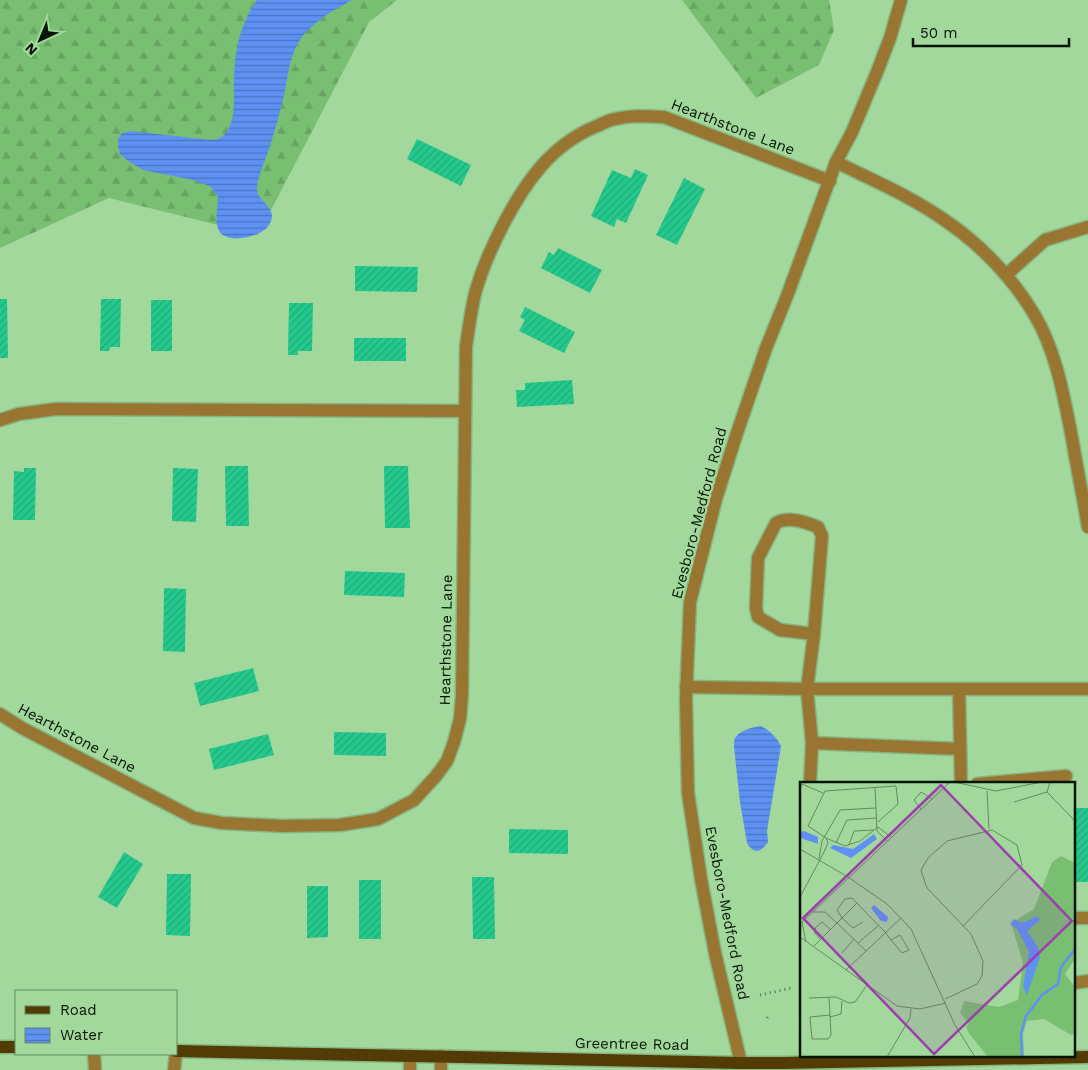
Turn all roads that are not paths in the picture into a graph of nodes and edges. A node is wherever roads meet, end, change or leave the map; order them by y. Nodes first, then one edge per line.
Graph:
1 (901, 0) edge
2 (836, 162) junction
3 (830, 181) junction
4 (1088, 227) edge
5 (1006, 275) junction
6 (465, 411) junction
7 (0, 420) edge
8 (1088, 527) edge
9 (814, 634) junction
10 (686, 687) junction
11 (807, 689) junction
12 (959, 689) junction
13 (1088, 689) edge
14 (0, 714) edge
15 (812, 743) junction
16 (960, 749) junction
17 (1066, 776) dead end
18 (810, 782) edge
19 (961, 782) edge
20 (999, 782) edge
21 (0, 1047) edge
22 (15, 1047) edge
23 (178, 1052) edge
24 (94, 1055) edge
25 (176, 1055) edge
26 (410, 1056) junction
27 (441, 1056) junction
28 (983, 1058) edge
29 (742, 1067) edge
30 (95, 1070) edge
31 (174, 1070) edge
32 (410, 1070) edge
33 (441, 1070) edge

1 - 2 street, Evesboro-Medford Road
2 - 3 street, Evesboro-Medford Road
2 - 5 street
3 - 6 street, Hearthstone Lane
3 - 10 street, Evesboro-Medford Road
4 - 5 street
5 - 8 street
6 - 7 street
6 - 14 street, Hearthstone Lane
9 - 9 street
9 - 11 street
10 - 11 street
10 - 29 street, Evesboro-Medford Road
11 - 12 street
11 - 15 street
12 - 13 street
12 - 16 street
15 - 16 street
15 - 18 street
16 - 19 street
17 - 20 street
21 - 22 main road
23 - 26 main road, Greentree Road
24 - 30 street
25 - 31 street
26 - 27 main road, Greentree Road
26 - 32 street
27 - 29 main road, Greentree Road
27 - 33 street
28 - 29 main road, Greentree Road

